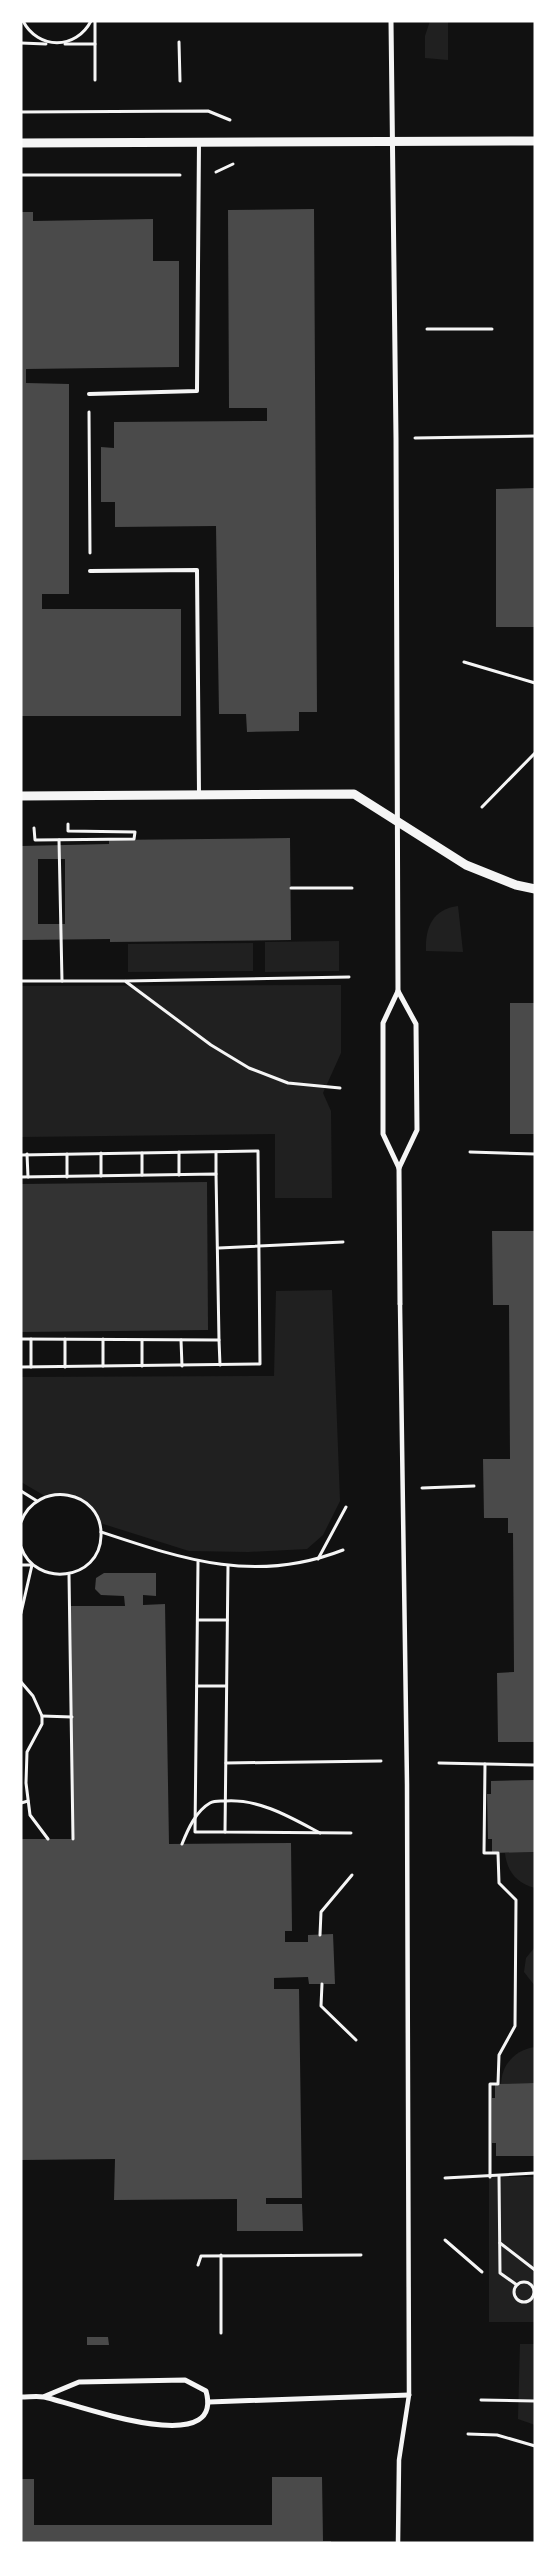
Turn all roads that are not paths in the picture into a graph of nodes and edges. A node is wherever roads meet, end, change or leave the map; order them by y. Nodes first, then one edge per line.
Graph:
1 (391, 21) edge
2 (391, 141) junction
3 (535, 141) edge
4 (199, 142) junction
5 (21, 143) edge
6 (89, 394) road end
7 (90, 571) road end
8 (199, 793) junction
9 (21, 796) edge
10 (396, 820) junction
11 (535, 889) edge
12 (398, 991) junction
13 (399, 1168) junction
14 (400, 1304) joint
15 (409, 2395) junction
16 (21, 2397) edge
17 (43, 2397) junction
18 (209, 2402) junction
19 (398, 2543) edge

1 - 2 street
2 - 3 street
2 - 4 street
2 - 10 street
4 - 5 street
4 - 6 lane
7 - 8 lane
8 - 9 street
8 - 10 street
10 - 11 street
10 - 12 street
12 - 13 street
12 - 13 street
13 - 14 street
14 - 15 street
15 - 18 street
15 - 19 street
16 - 17 street
17 - 18 street
17 - 18 street

